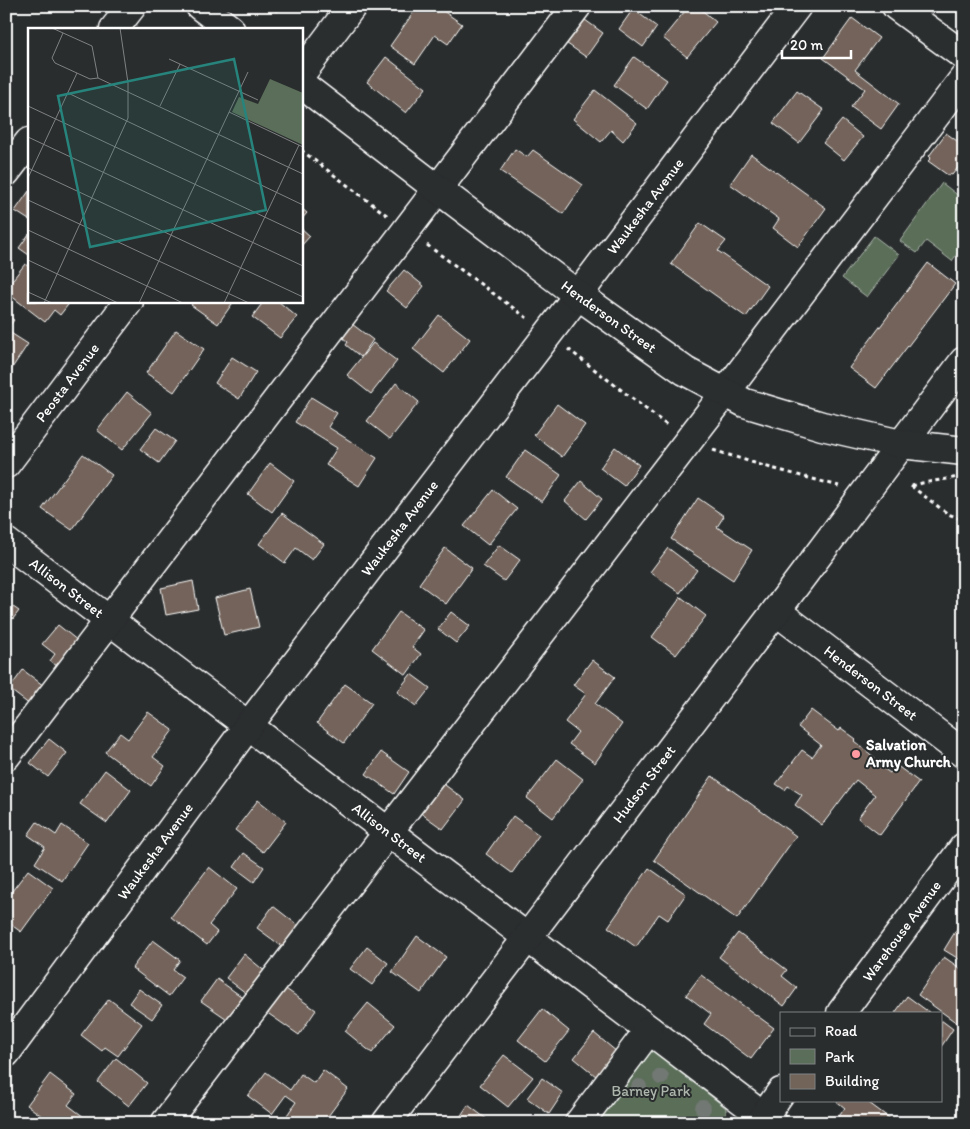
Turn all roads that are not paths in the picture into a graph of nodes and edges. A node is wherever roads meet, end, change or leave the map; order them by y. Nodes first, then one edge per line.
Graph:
1 (132, 6) edge
2 (200, 6) edge
3 (352, 6) edge
4 (577, 6) edge
5 (797, 6) edge
6 (896, 6) edge
7 (115, 28) edge
8 (229, 28) edge
9 (964, 56) edge
10 (302, 73) edge
11 (964, 78) edge
12 (302, 85) edge
13 (28, 143) edge
14 (6, 172) edge
15 (439, 190) junction
16 (578, 295) junction
17 (129, 302) edge
18 (964, 361) edge
19 (725, 392) junction
20 (901, 444) junction
21 (964, 451) edge
22 (6, 464) edge
23 (6, 542) edge
24 (776, 611) junction
25 (109, 621) junction
26 (248, 726) junction
27 (964, 754) edge
28 (6, 756) edge
29 (388, 832) junction
30 (964, 847) edge
31 (527, 937) junction
32 (841, 1012) edge
33 (649, 1030) junction
34 (6, 1053) edge
35 (780, 1094) edge
36 (765, 1121) edge
37 (165, 1123) edge
38 (386, 1123) edge
39 (579, 1123) edge

1 - 7 street
2 - 8 street
3 - 10 street
4 - 15 street
5 - 16 street, Waukesha Avenue
6 - 9 street
11 - 19 street
12 - 15 street, Henderson Street
13 - 14 street
15 - 16 street, Henderson Street
15 - 25 street
16 - 19 street, Henderson Street
16 - 26 street, Waukesha Avenue
17 - 22 street, Peosta Avenue
18 - 20 street, Hudson Street
19 - 20 street, Henderson Street
19 - 29 street
20 - 21 street, Henderson Street
20 - 24 street, Hudson Street
23 - 25 street, Allison Street
24 - 27 street, Henderson Street
24 - 31 street, Hudson Street
25 - 26 street, Allison Street
25 - 28 street
26 - 29 street, Allison Street
26 - 34 street, Waukesha Avenue
29 - 31 street, Allison Street
29 - 37 street
30 - 32 street, Warehouse Avenue
31 - 33 street, Allison Street
31 - 38 street, Hudson Street
33 - 36 street, Allison Street
33 - 39 street
35 - 36 street

